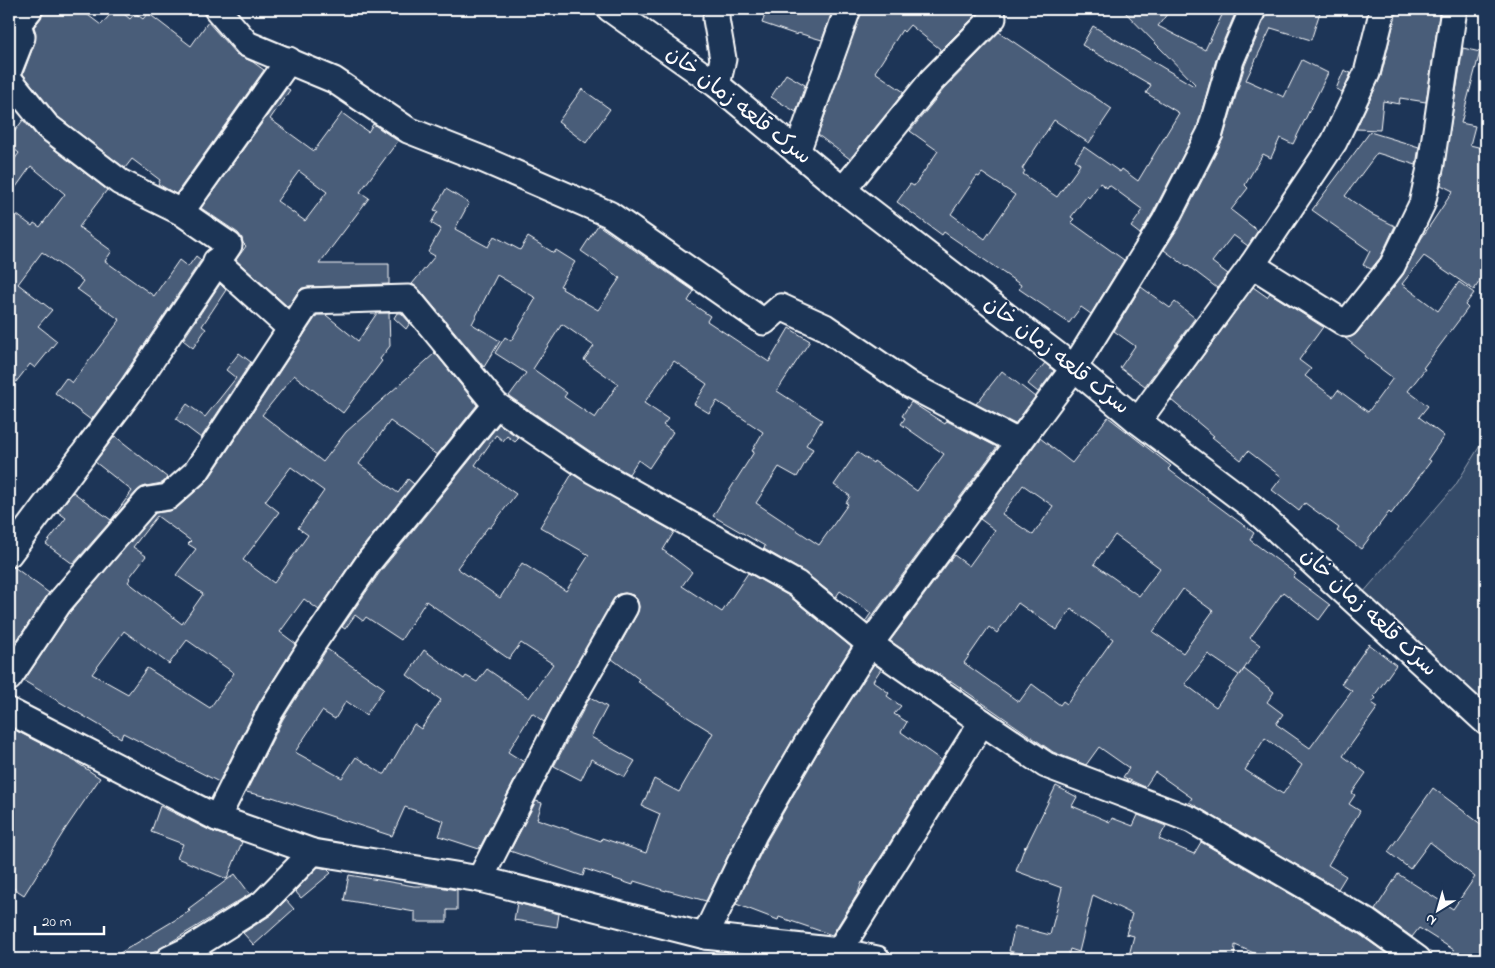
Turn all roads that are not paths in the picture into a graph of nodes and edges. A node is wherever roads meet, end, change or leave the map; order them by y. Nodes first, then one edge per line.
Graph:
1 (30, 9) edge
2 (217, 9) edge
3 (610, 9) edge
4 (717, 9) edge
5 (848, 9) edge
6 (1253, 9) edge
7 (1383, 9) edge
8 (1454, 9) edge
9 (993, 18) dead end
10 (289, 60) junction
11 (9, 70) edge
12 (9, 79) edge
13 (717, 85) junction
14 (797, 152) junction
15 (843, 190) junction
16 (181, 212) junction
17 (216, 261) junction
18 (1252, 265) junction
19 (291, 329) junction
20 (1074, 368) junction
21 (496, 406) junction
22 (1138, 421) junction
23 (1018, 442) junction
24 (9, 554) edge
25 (624, 607) dead end
26 (870, 644) junction
27 (9, 678) edge
28 (9, 711) edge
29 (982, 722) junction
30 (1486, 722) edge
31 (217, 818) junction
32 (313, 852) junction
33 (480, 879) junction
34 (705, 936) junction
35 (839, 951) junction
36 (189, 956) edge
37 (877, 959) edge
38 (1418, 959) edge

1 - 11 street
2 - 10 street
3 - 13 street, سرک قلعه زمان خان
4 - 13 street
5 - 14 street
6 - 20 street
7 - 18 street
8 - 18 street
9 - 15 street
10 - 16 street
10 - 23 street
12 - 16 street
13 - 14 street, سرک قلعه زمان خان
14 - 15 street, سرک قلعه زمان خان
15 - 20 street, سرک قلعه زمان خان
16 - 17 street
17 - 19 street
17 - 24 street
18 - 22 street
19 - 21 street
19 - 27 street
20 - 22 street, سرک قلعه زمان خان
20 - 23 street
21 - 26 street
21 - 31 street
22 - 30 street, سرک قلعه زمان خان
23 - 26 street
25 - 33 street
26 - 29 street
26 - 34 street
28 - 31 street
29 - 35 street
29 - 38 street
31 - 32 street
32 - 33 street
32 - 36 street
33 - 34 street
34 - 35 street
35 - 37 street

